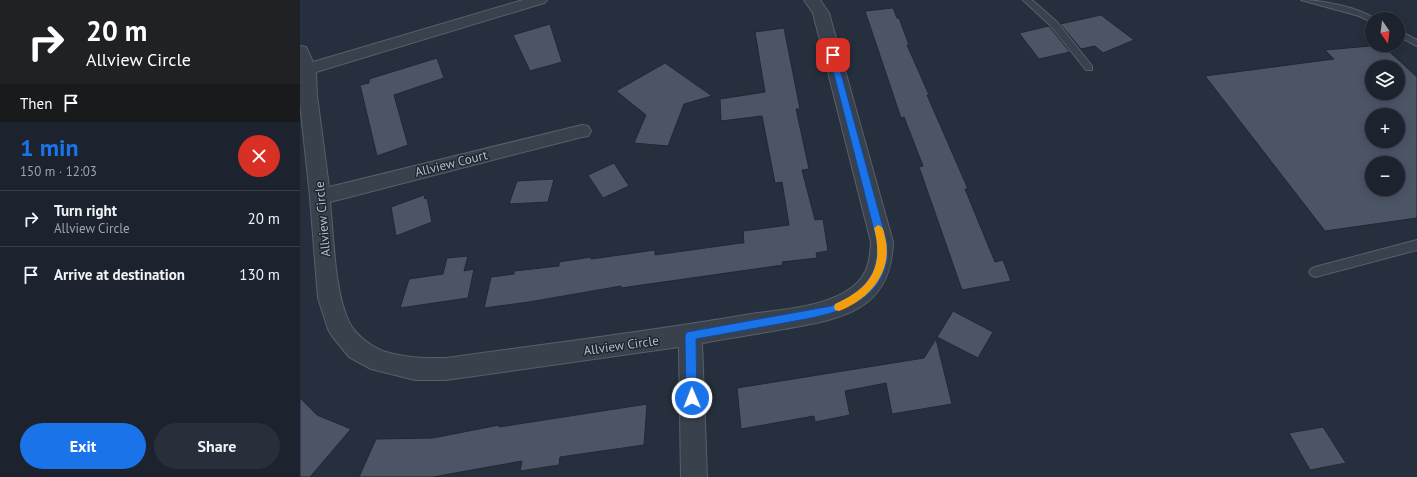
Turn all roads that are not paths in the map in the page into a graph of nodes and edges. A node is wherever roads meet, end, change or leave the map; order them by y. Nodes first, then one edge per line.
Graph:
1 (539, 0) edge
2 (812, 0) edge
3 (1026, 0) edge
4 (1305, 0) edge
5 (1365, 16) edge
6 (1405, 37) edge
7 (1417, 43) edge
8 (304, 60) edge
9 (1089, 68) dead end
10 (582, 131) dead end
11 (320, 197) junction
12 (1417, 245) edge
13 (1315, 272) dead end
14 (690, 335) junction
15 (694, 477) edge

1 - 8 street, Allview Circle
2 - 14 street, Allview Circle
3 - 9 lane
4 - 5 lane
6 - 7 lane
8 - 11 street, Allview Circle
10 - 11 street, Allview Court
11 - 14 street, Allview Circle
12 - 13 lane
14 - 15 street

